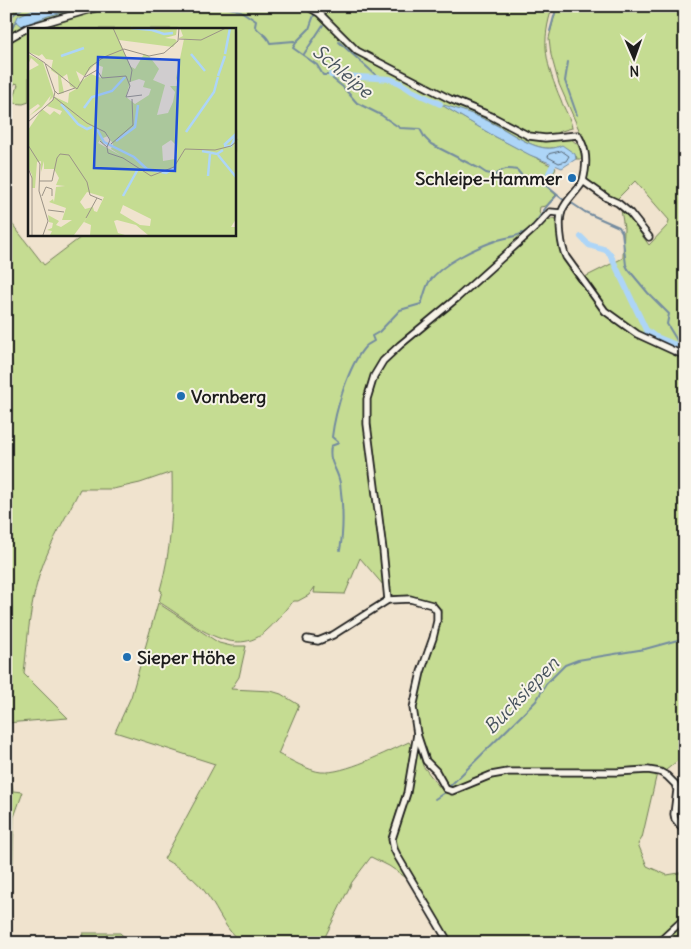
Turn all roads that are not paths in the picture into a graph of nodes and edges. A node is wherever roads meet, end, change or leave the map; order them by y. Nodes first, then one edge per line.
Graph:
1 (102, 6) edge
2 (308, 6) edge
3 (6, 40) edge
4 (583, 181) junction
5 (561, 213) junction
6 (649, 236) dead end
7 (685, 356) edge
8 (388, 600) junction
9 (307, 639) dead end
10 (418, 734) junction
11 (685, 831) edge
12 (685, 918) edge
13 (449, 943) edge
14 (658, 943) edge

1 - 3 street
2 - 4 street
4 - 5 street
4 - 6 street
5 - 7 street
5 - 8 street
8 - 9 street
8 - 10 street
10 - 11 street
10 - 13 street
12 - 14 street

